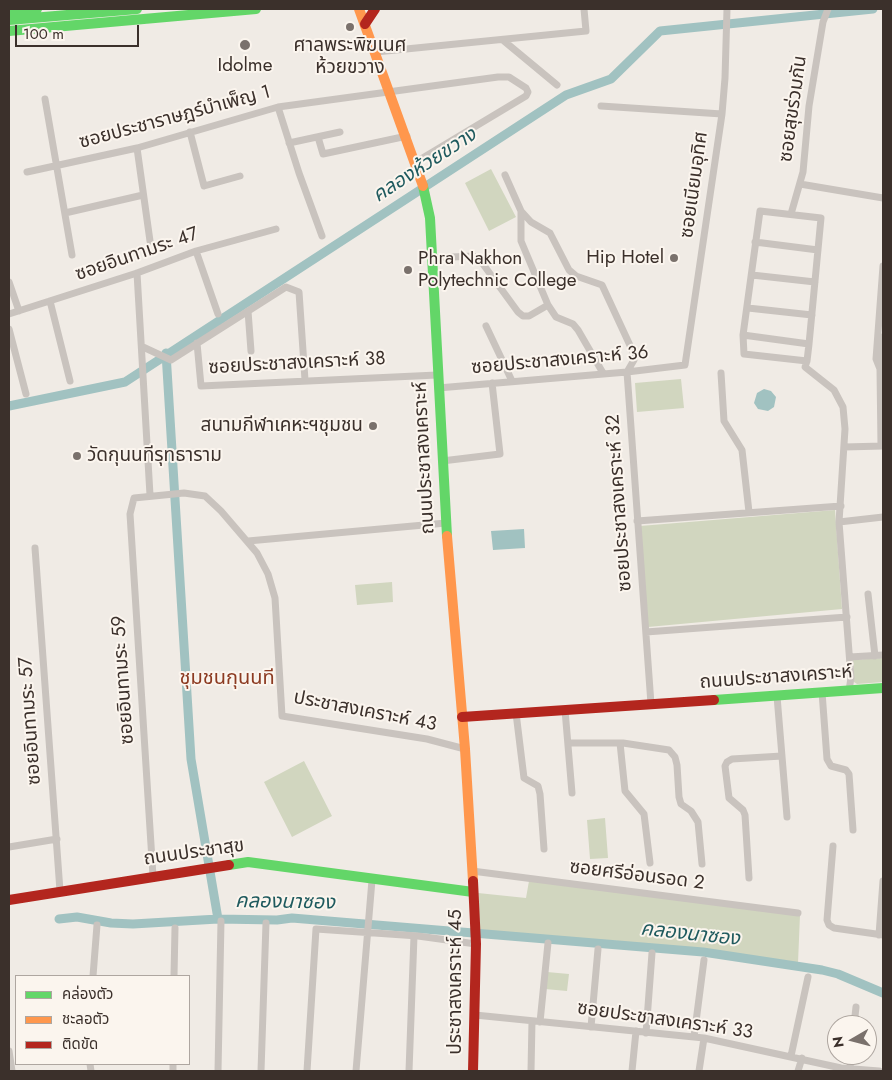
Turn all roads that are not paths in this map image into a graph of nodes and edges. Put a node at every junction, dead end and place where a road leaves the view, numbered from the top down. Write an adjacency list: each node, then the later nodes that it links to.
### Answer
1 (37, 9): 9 (main road)
2 (138, 9): 10 (main road)
3 (256, 9): 12 (main road)
4 (359, 9): 11 (main road, ถนนประชาสงเคราะห์)
5 (375, 9): 11 (main road)
6 (584, 9): 13 (street)
7 (828, 9): 32 (street, ซอยสุขร่วมกัน)
8 (727, 10): 20 (street, ซอยเนียมอุทิศ)
9 (9, 11)
10 (9, 20)
11 (366, 24): 14 (main road, ถนนประชาสงเคราะห์)
12 (9, 31)
13 (504, 41): 14 (street); 15 (street)
14 (376, 52): 16 (main road, ถนนประชาสงเคราะห์)
15 (557, 85)
16 (392, 92): 19 (street, ซอยประชาราษฎร์บำเพ็ญ 1); 23 (main road, ถนนประชาสงเคราะห์); 27 (street, ซอยประชาราษฎร์บำเพ็ญ 1)
17 (45, 99): 28 (street)
18 (601, 106): 20 (street)
19 (278, 107): 21 (street, ซอยประชาราษฎร์บำเพ็ญ 1); 25 (street)
20 (722, 114): 68 (street, ซอยเนียมอุทิศ)
21 (190, 132): 26 (street, ซอยประชาราษฎร์บำเพ็ญ 1); 31 (street)
22 (340, 132): 24 (street)
23 (407, 136): 24 (street); 27 (main road, ถนนประชาสงเคราะห์)
24 (318, 137): 25 (street)
25 (289, 143): 39 (street)
26 (137, 148): 28 (street, ซอยประชาราษฎร์บำเพ็ญ 1); 33 (street)
27 (416, 162): 45 (main road, ถนนประชาสงเคราะห์)
28 (57, 165): 29 (street, ซอยประชาราษฎร์บำเพ็ญ 1); 36 (street)
29 (27, 172)
30 (505, 175): 35 (street)
31 (240, 176)
32 (800, 184): 34 (street); 37 (street, ซอยสุขร่วมกัน)
33 (143, 195): 36 (street); 40 (street)
34 (883, 198)
35 (521, 211): 52 (street); 70 (street, ซอยประชาสงเคราะห์ 32)
36 (65, 213): 44 (street)
37 (791, 214): 41 (street); 42 (street)
38 (276, 229): 43 (street, ซอยอินทามระ 47)
39 (322, 236)
40 (150, 241)
41 (755, 242): 42 (street); 48 (street)
42 (818, 250): 50 (street)
43 (196, 251): 47 (street, ซอยอินทามระ 47); 57 (street)
44 (72, 255)
45 (432, 258): 52 (street); 71 (main road, ถนนประชาสงเคราะห์)
46 (883, 266): 69 (street)
47 (137, 273): 51 (street, ซอยอินทามระ 47); 65 (street)
48 (752, 274): 50 (street); 53 (street)
49 (9, 282): 54 (street)
50 (815, 282): 58 (street)
51 (50, 301): 54 (street, ซอยอินทามระ 47); 74 (street)
52 (548, 305): 72 (street)
53 (748, 308): 58 (street); 61 (street)
54 (19, 311): 56 (street, ซอยอินทามระ 47)
55 (248, 312): 63 (street); 66 (street); 75 (street)
56 (9, 314)
57 (218, 314)
58 (812, 315): 64 (street)
59 (486, 326): 76 (street)
60 (9, 329): 79 (street)
61 (743, 335): 64 (street); 67 (street)
62 (883, 338): 69 (street)
63 (198, 343): 65 (street); 75 (street, ซอยประชาสงเคราะห์ 38)
64 (809, 344): 67 (street)
65 (143, 348): 83 (street)
66 (251, 351)
67 (807, 361): 81 (street)
68 (685, 365): 70 (street, ซอยประชาสงเคราะห์ 36)
69 (880, 369): 80 (street)
70 (627, 372): 72 (street, ซอยประชาสงเคราะห์ 36); 87 (street, ซอยประชาสงเคราะห์ 32)
71 (437, 374): 75 (street, ซอยประชาสงเคราะห์ 38); 78 (main road, ถนนประชาสงเคราะห์)
72 (603, 374): 76 (street, ซอยประชาสงเคราะห์ 36)
73 (721, 374): 85 (street)
74 (70, 380)
75 (305, 380)
76 (512, 381): 77 (street, ซอยประชาสงเคราะห์ 36)
77 (492, 383): 78 (street, ซอยประชาสงเคราะห์ 36); 82 (street)
78 (438, 388): 82 (main road, ถนนประชาสงเคราะห์)
79 (26, 394)
80 (882, 446): 81 (street)
81 (844, 447): 84 (street)
82 (442, 461): 89 (main road, ถนนประชาสงเคราะห์)
83 (150, 495): 90 (street, ประชาสงเคราะห์ 43); 119 (street, ซอยอินทามระ 59)
84 (840, 506): 85 (street); 88 (street)
85 (749, 512): 87 (street)
86 (883, 518): 88 (street)
87 (637, 521): 94 (street, ซอยประชาสงเคราะห์ 32)
88 (839, 522): 93 (street)
89 (446, 523): 90 (street); 104 (main road, ถนนประชาสงเคราะห์)
90 (248, 541): 107 (street, ประชาสงเคราะห์ 43)
91 (35, 548): 112 (street, ซอยอินทามระ 57)
92 (868, 594): 95 (street)
93 (847, 617): 94 (street); 96 (street)
94 (646, 632): 101 (street, ซอยประชาสงเคราะห์ 32)
95 (879, 655): 96 (street)
96 (850, 657): 98 (street)
97 (883, 688): 98 (main road, ถนนประชาสงเคราะห์)
98 (849, 690): 99 (main road, ถนนประชาสงเคราะห์)
99 (822, 692): 100 (main road, ถนนประชาสงเคราะห์); 111 (street)
100 (777, 696): 101 (main road, ถนนประชาสงเคราะห์); 108 (street)
101 (651, 704): 102 (main road, ถนนประชาสงเคราะห์)
102 (565, 710): 103 (main road, ถนนประชาสงเคราะห์); 106 (street)
103 (516, 713): 104 (main road, ถนนประชาสงเคราะห์); 115 (street)
104 (462, 717): 107 (main road, ถนนประชาสงเคราะห์)
105 (620, 743): 106 (street); 116 (street); 117 (street)
106 (569, 744): 109 (street)
107 (465, 749): 118 (main road, ถนนประชาสงเคราะห์)
108 (782, 756): 110 (street); 120 (street)
109 (572, 793)
110 (787, 817)
111 (853, 830)
112 (56, 838): 114 (street); 123 (street, ซอยอินทามระ 57)
113 (833, 846): 132 (street)
114 (9, 847)
115 (544, 849)
116 (650, 863)
117 (702, 864)
118 (472, 871): 124 (main road, ถนนประชาสงเคราะห์); 126 (street, ซอยศรีอ่อนรอด 2)
119 (153, 876): 121 (main road, ถนนประชาสุข); 123 (main road, ถนนประชาสุข)
120 (749, 878)
121 (372, 880): 124 (main road, ถนนประชาสุข); 131 (street)
122 (883, 881): 132 (street)
123 (60, 891): 125 (main road, ถนนประชาสุข)
124 (473, 892): 134 (main road, ประชาสงเคราะห์ 45)
125 (9, 900)
126 (798, 913)
127 (221, 921): 157 (street)
128 (266, 923): 158 (street)
129 (97, 925): 139 (street)
130 (175, 928): 140 (street)
131 (367, 931): 133 (street); 159 (street); 160 (street)
132 (881, 935)
133 (414, 936): 134 (street); 161 (street)
134 (476, 944): 143 (main road, ประชาสงเคราะห์ 45)
135 (548, 944): 145 (street)
136 (598, 948): 146 (street)
137 (652, 953): 148 (street)
138 (704, 960): 149 (street)
139 (94, 975)
140 (174, 975)
141 (808, 977): 152 (street)
142 (856, 1007): 144 (street)
143 (475, 1015): 145 (street, ซอยประชาสงเคราะห์ 33); 162 (main road, ประชาสงเคราะห์ 45)
144 (855, 1015)
145 (536, 1021): 146 (street, ซอยประชาสงเคราะห์ 33); 163 (street)
146 (591, 1027): 147 (street, ซอยประชาสงเคราะห์ 33)
147 (636, 1032): 148 (street, ซอยประชาสงเคราะห์ 33); 164 (street)
148 (646, 1032): 149 (street, ซอยประชาสงเคราะห์ 33)
149 (694, 1037): 150 (street, ซอยประชาสงเคราะห์ 33)
150 (704, 1038): 152 (street, ซอยประชาสงเคราะห์ 33); 165 (street)
151 (9, 1051): 156 (street)
152 (791, 1056): 153 (street, ซอยประชาสงเคราะห์ 33)
153 (802, 1058): 155 (street, ซอยประชาสงเคราะห์ 33); 166 (street)
154 (850, 1065): 155 (street)
155 (850, 1068): 167 (street, ซอยประชาสงเคราะห์ 33)
156 (12, 1071)
157 (218, 1071)
158 (261, 1071)
159 (307, 1071)
160 (356, 1071)
161 (409, 1071)
162 (473, 1071)
163 (531, 1071)
164 (632, 1071)
165 (699, 1071)
166 (798, 1071)
167 (879, 1071)

